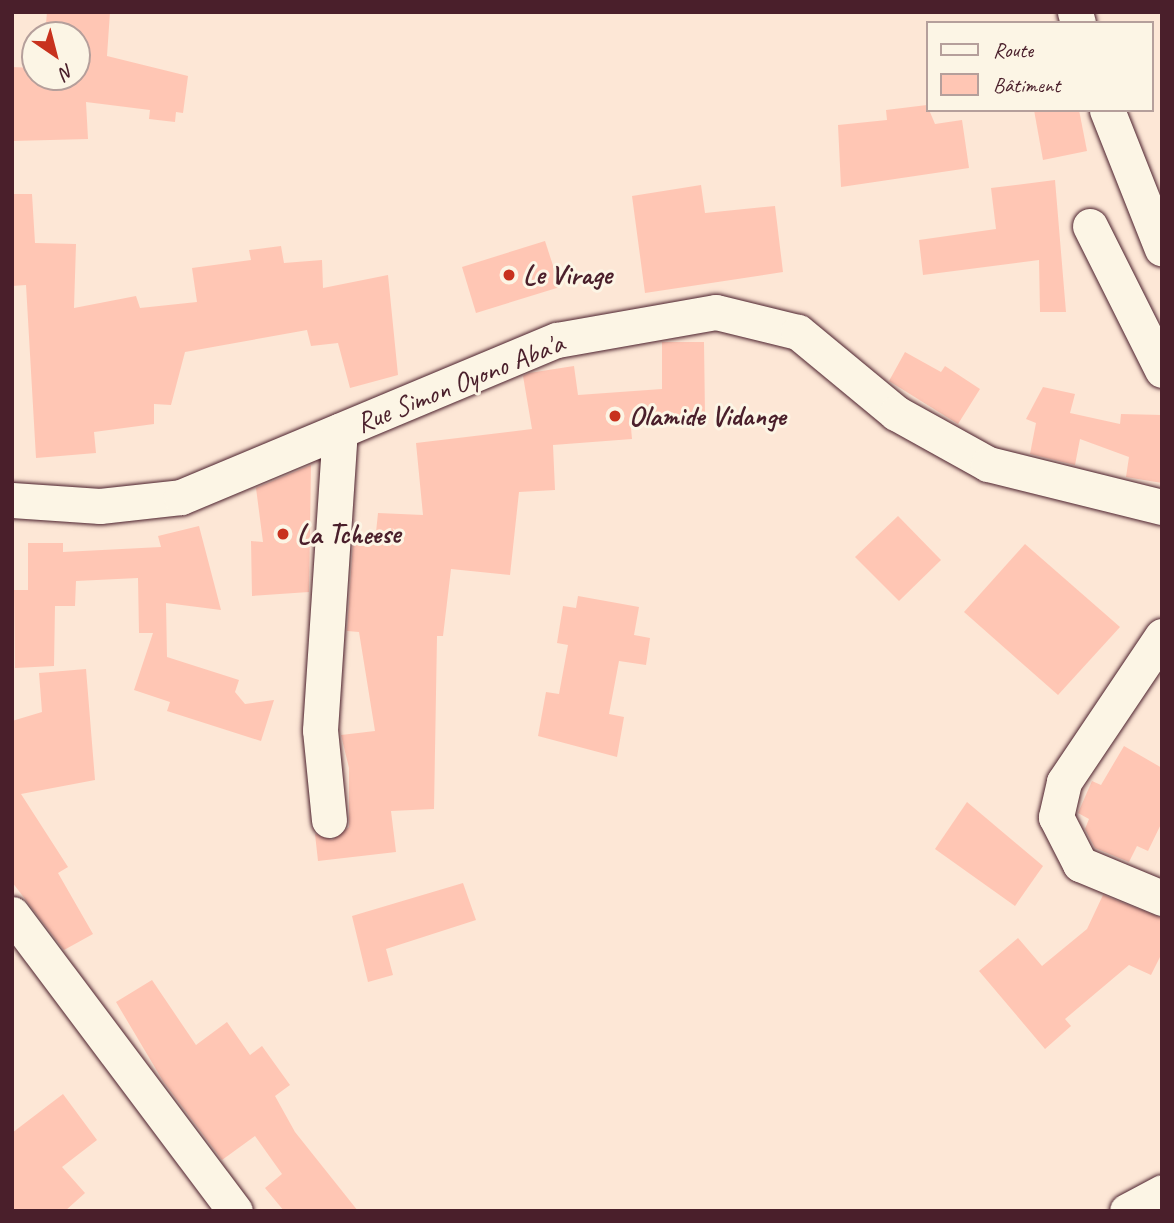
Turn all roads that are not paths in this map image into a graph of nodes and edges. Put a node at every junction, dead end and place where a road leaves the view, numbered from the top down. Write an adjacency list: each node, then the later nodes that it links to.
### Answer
1 (1108, 112): 3 (street)
2 (1090, 226): 4 (street)
3 (1162, 248)
4 (1162, 370)
5 (340, 431): 6 (street, Rue Simon Oyono Aba'a); 7 (street, Rue Simon Oyono Aba'a); 9 (street)
6 (12, 500)
7 (1162, 507)
8 (1162, 636): 10 (street)
9 (329, 820)
10 (1162, 898)
11 (12, 914): 13 (street)
12 (1162, 1192): 14 (street)
13 (235, 1211)
14 (1127, 1211)

